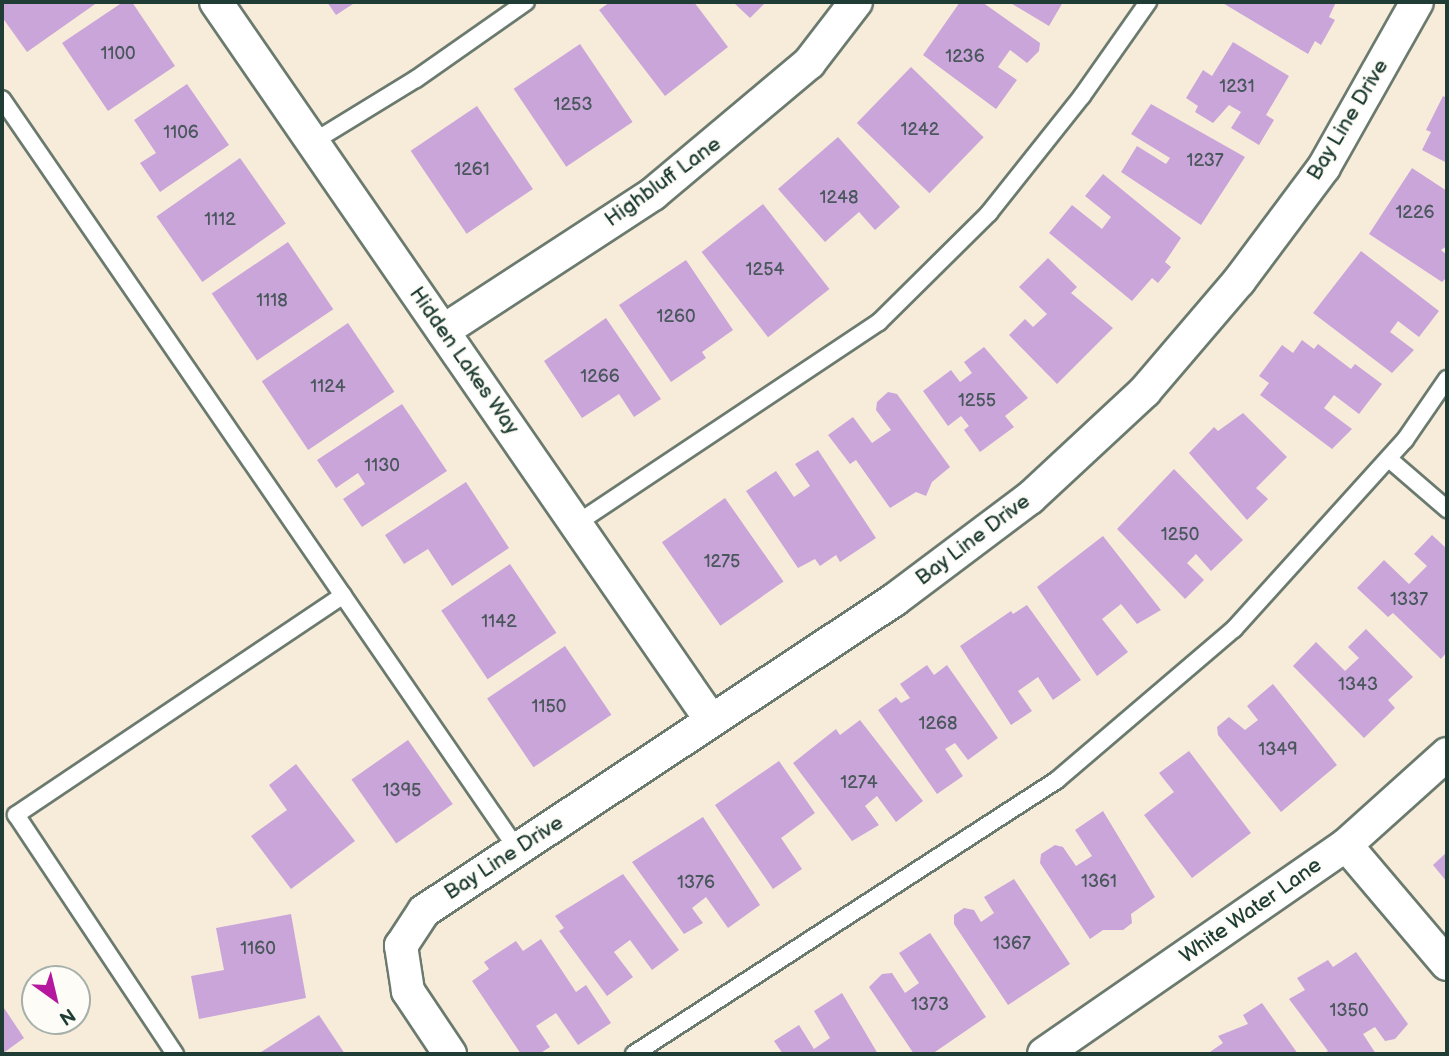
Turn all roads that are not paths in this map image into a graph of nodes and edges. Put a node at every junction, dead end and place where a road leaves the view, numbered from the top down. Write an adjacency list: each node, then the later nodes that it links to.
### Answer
1 (216, 2): 7 (street, Hidden Lakes Way)
2 (526, 2): 7 (lane)
3 (856, 2): 8 (street, Highbluff Lane)
4 (1148, 2): 12 (lane)
5 (1417, 2): 14 (street, Bay Line Drive)
6 (2, 99): 13 (lane)
7 (313, 142): 8 (street, Hidden Lakes Way)
8 (443, 331): 12 (street, Hidden Lakes Way)
9 (1447, 379): 10 (lane)
10 (1388, 459): 11 (lane); 21 (lane)
11 (1447, 509)
12 (576, 524): 14 (street, Hidden Lakes Way)
13 (343, 595): 17 (lane); 19 (lane)
14 (711, 720): 17 (street, Bay Line Drive)
15 (1447, 754): 16 (street, White Water Lane)
16 (1346, 845): 18 (street); 22 (street, White Water Lane)
17 (517, 849): 20 (street, Bay Line Drive)
18 (1447, 964)
19 (175, 1054)
20 (450, 1054)
21 (634, 1054)
22 (1044, 1054)

